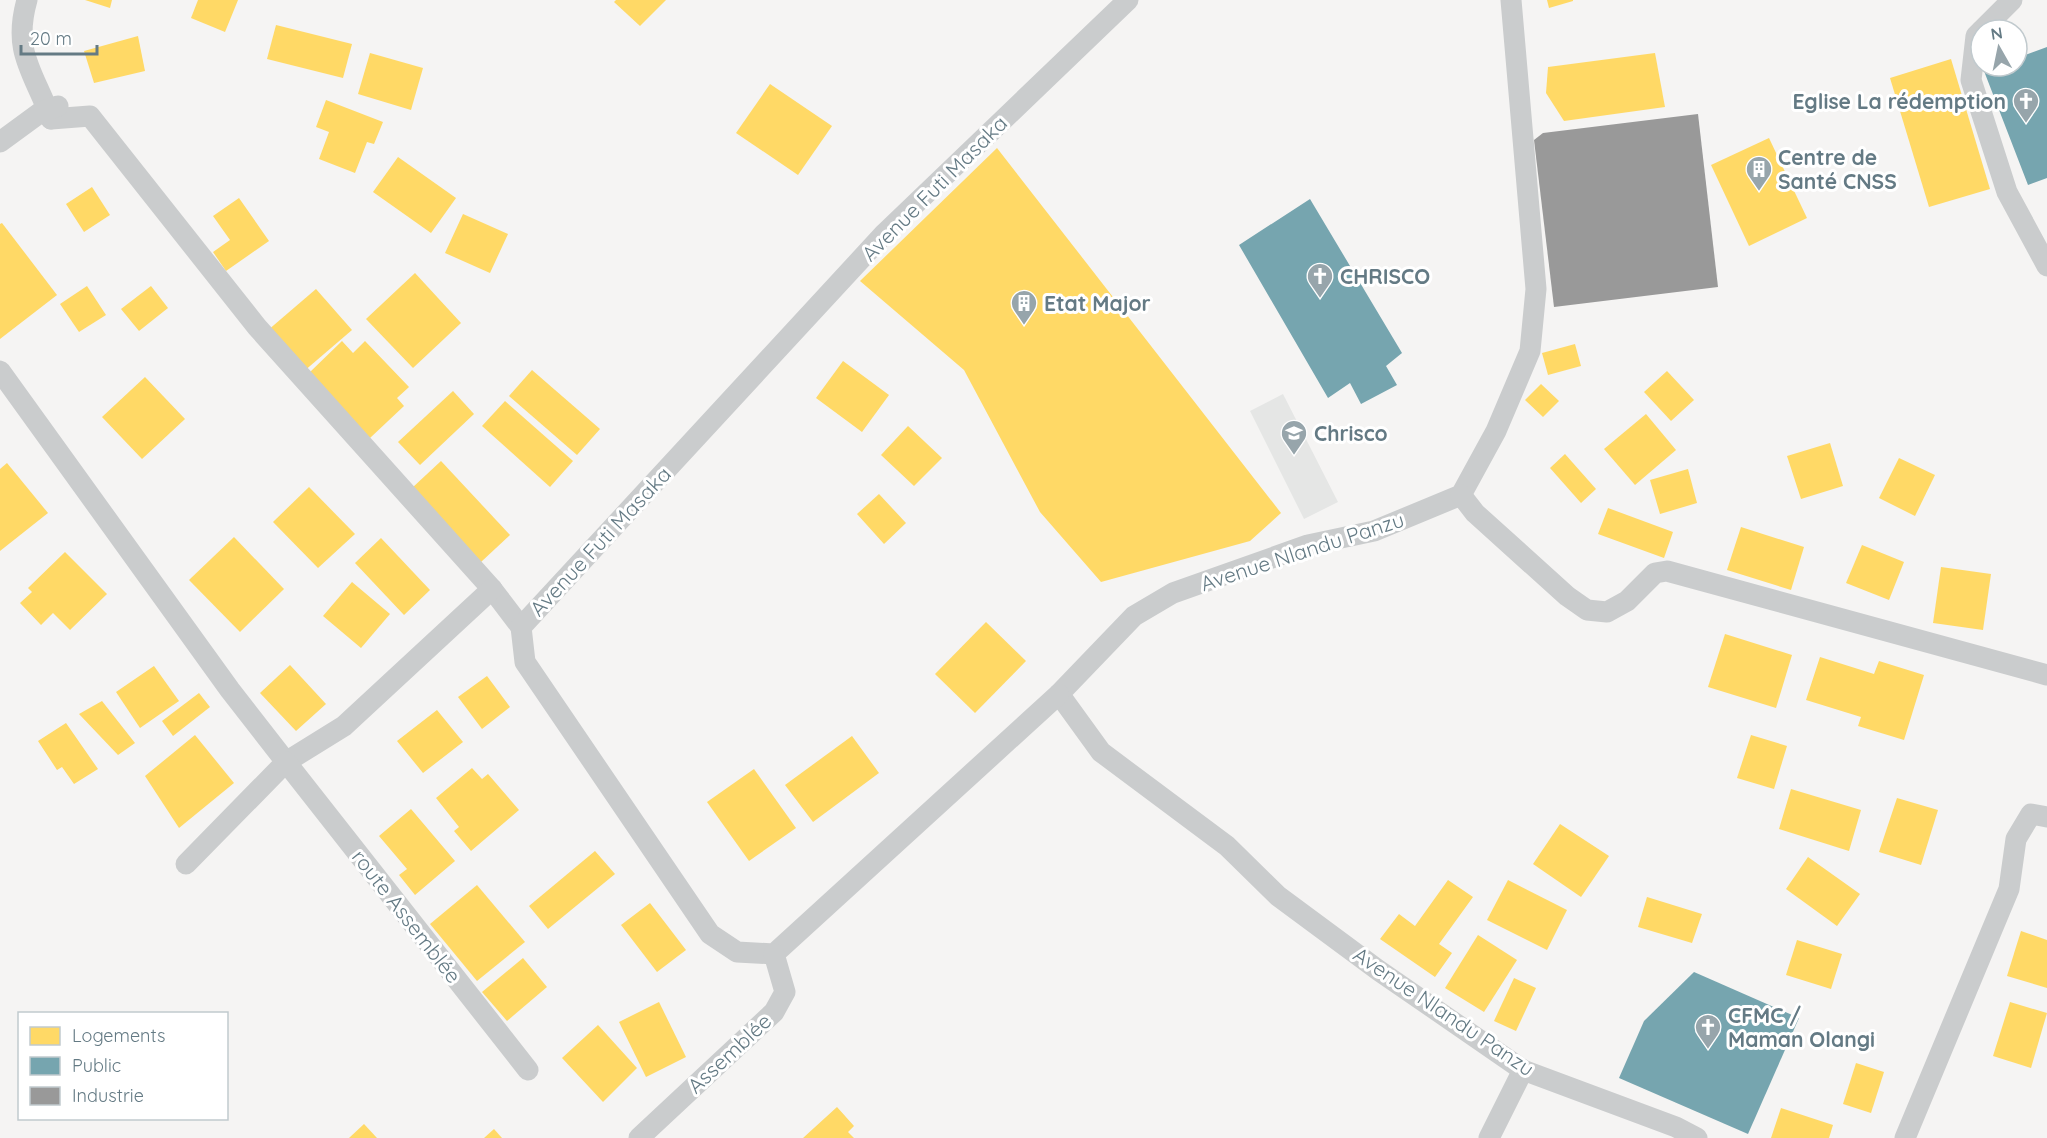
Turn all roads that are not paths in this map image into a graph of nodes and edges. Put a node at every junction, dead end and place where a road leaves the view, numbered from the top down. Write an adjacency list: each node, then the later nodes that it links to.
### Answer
1 (27, 0): 7 (street)
2 (1128, 0): 13 (street, Avenue Futi Masaka)
3 (1511, 0): 11 (street)
4 (2012, 0): 5 (street)
5 (1995, 18)
6 (1971, 78): 9 (street)
7 (49, 115): 8 (street); 12 (street)
8 (0, 142)
9 (2047, 266)
10 (0, 371): 16 (street, route Assemblée)
11 (1461, 495): 14 (street); 15 (street, Avenue Nlandu Panzu)
12 (492, 589): 13 (street); 16 (street)
13 (521, 627): 19 (street, Avenue Futi Masaka)
14 (2047, 675)
15 (1059, 694): 19 (street); 21 (street, Avenue Nlandu Panzu)
16 (286, 762): 18 (street); 20 (street, route Assemblée)
17 (2047, 817): 25 (street)
18 (186, 864)
19 (774, 954): 22 (street, Assemblée)
20 (528, 1070)
21 (1523, 1070): 23 (street); 24 (street, Avenue Nlandu Panzu)
22 (639, 1138)
23 (1489, 1138)
24 (1697, 1138)
25 (1905, 1138)

